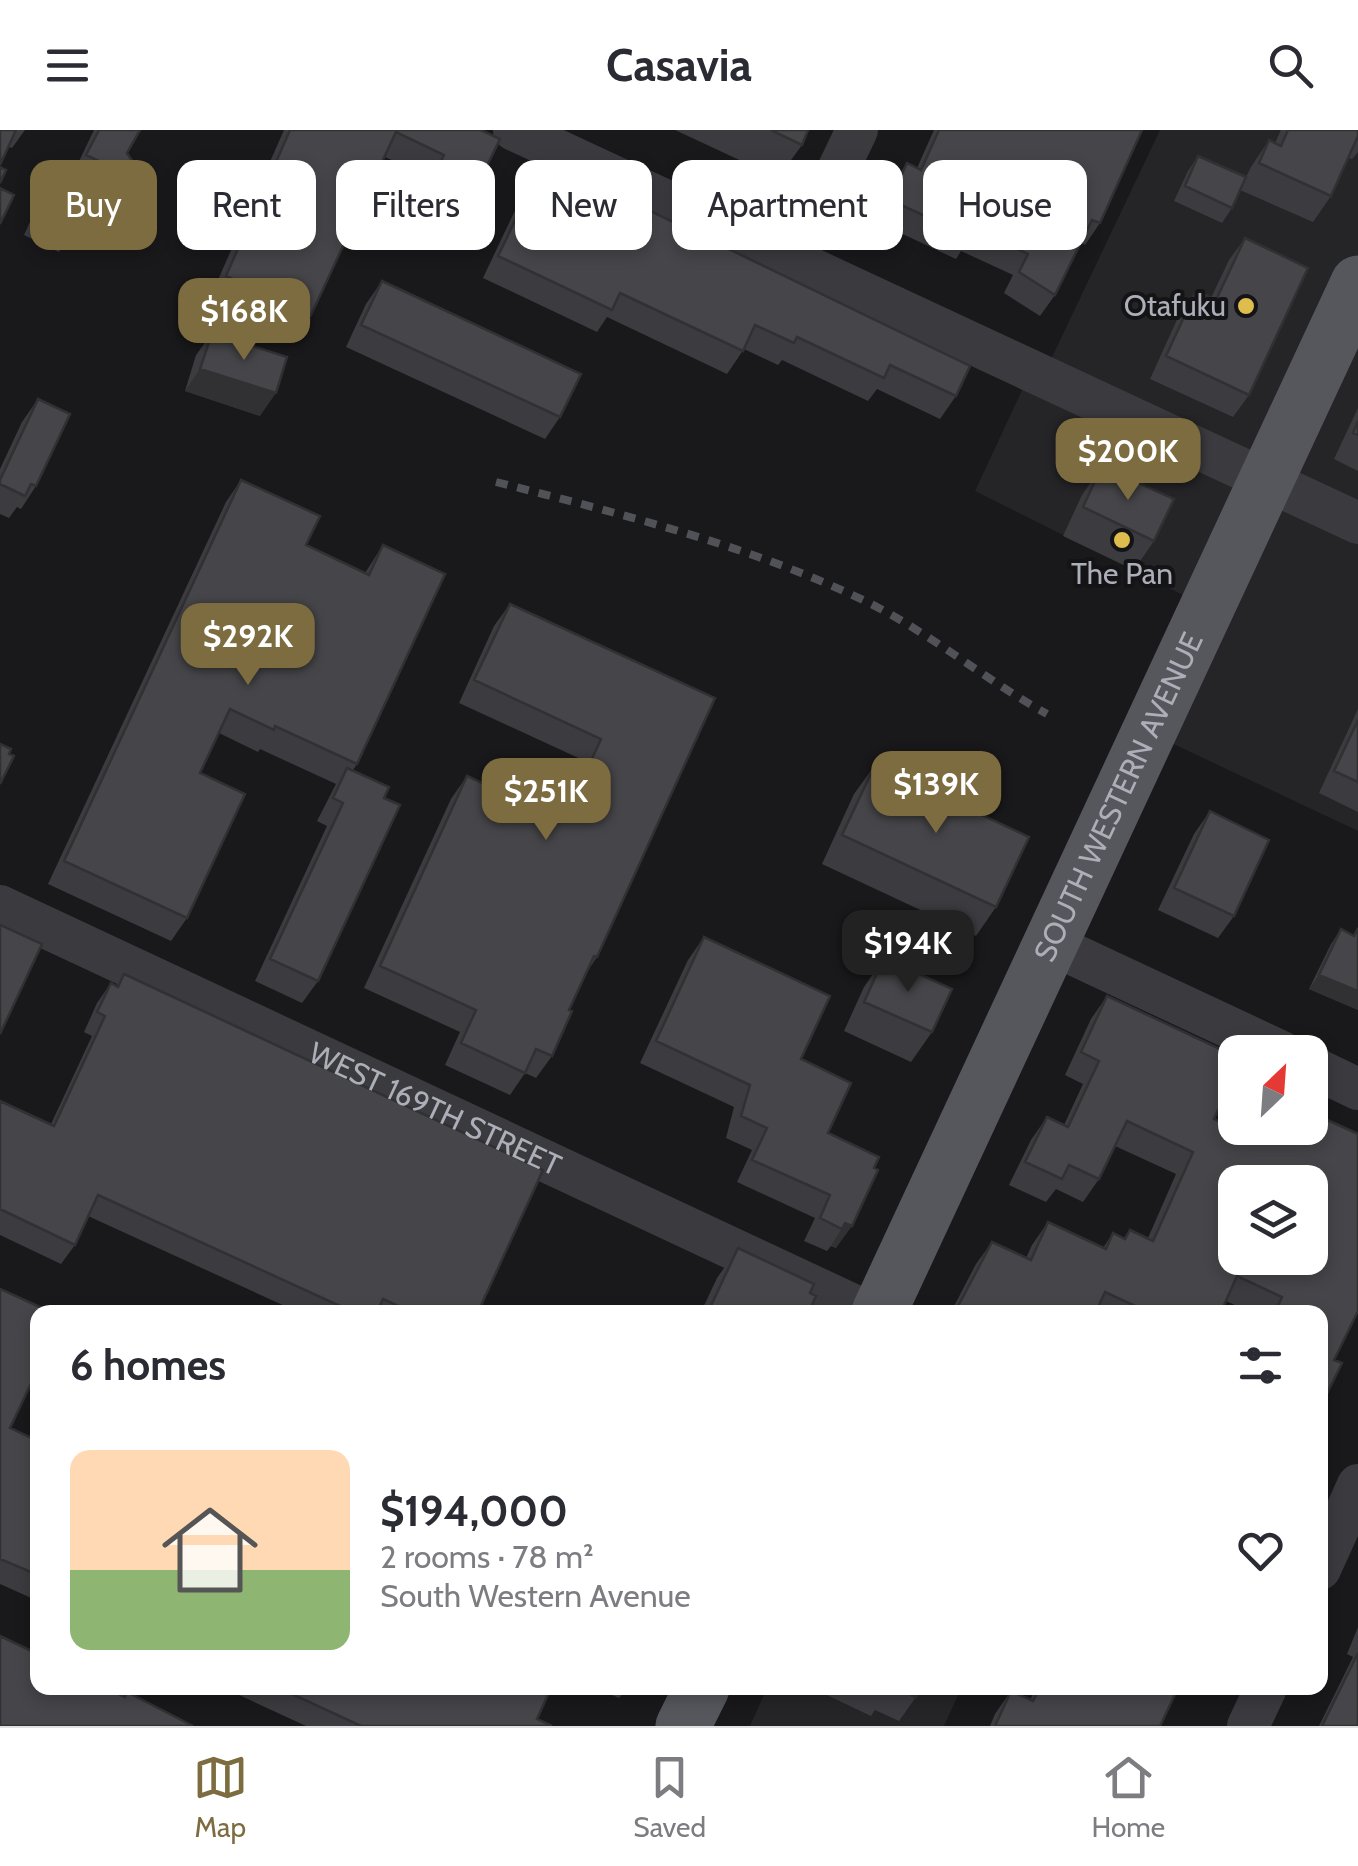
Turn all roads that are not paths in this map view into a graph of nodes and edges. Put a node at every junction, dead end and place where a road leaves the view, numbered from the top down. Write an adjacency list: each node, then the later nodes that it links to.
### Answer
1 (514, 130): 3 (street)
2 (857, 130): 3 (street)
3 (794, 262): 5 (street)
4 (1358, 283): 5 (main road, SOUTH WESTERN AVENUE)
5 (1268, 479): 6 (street); 8 (main road, SOUTH WESTERN AVENUE)
6 (1358, 522)
7 (0, 906): 12 (street, WEST 169TH STREET)
8 (1051, 944): 9 (street); 13 (main road, SOUTH WESTERN AVENUE)
9 (1246, 1035)
10 (1328, 1074): 11 (street)
11 (1358, 1088)
12 (853, 1305)
13 (882, 1305)
14 (1358, 1485): 15 (street)
15 (1328, 1551)
16 (698, 1695): 18 (main road)
17 (1263, 1695): 19 (street)
18 (683, 1726)
19 (1248, 1726)

